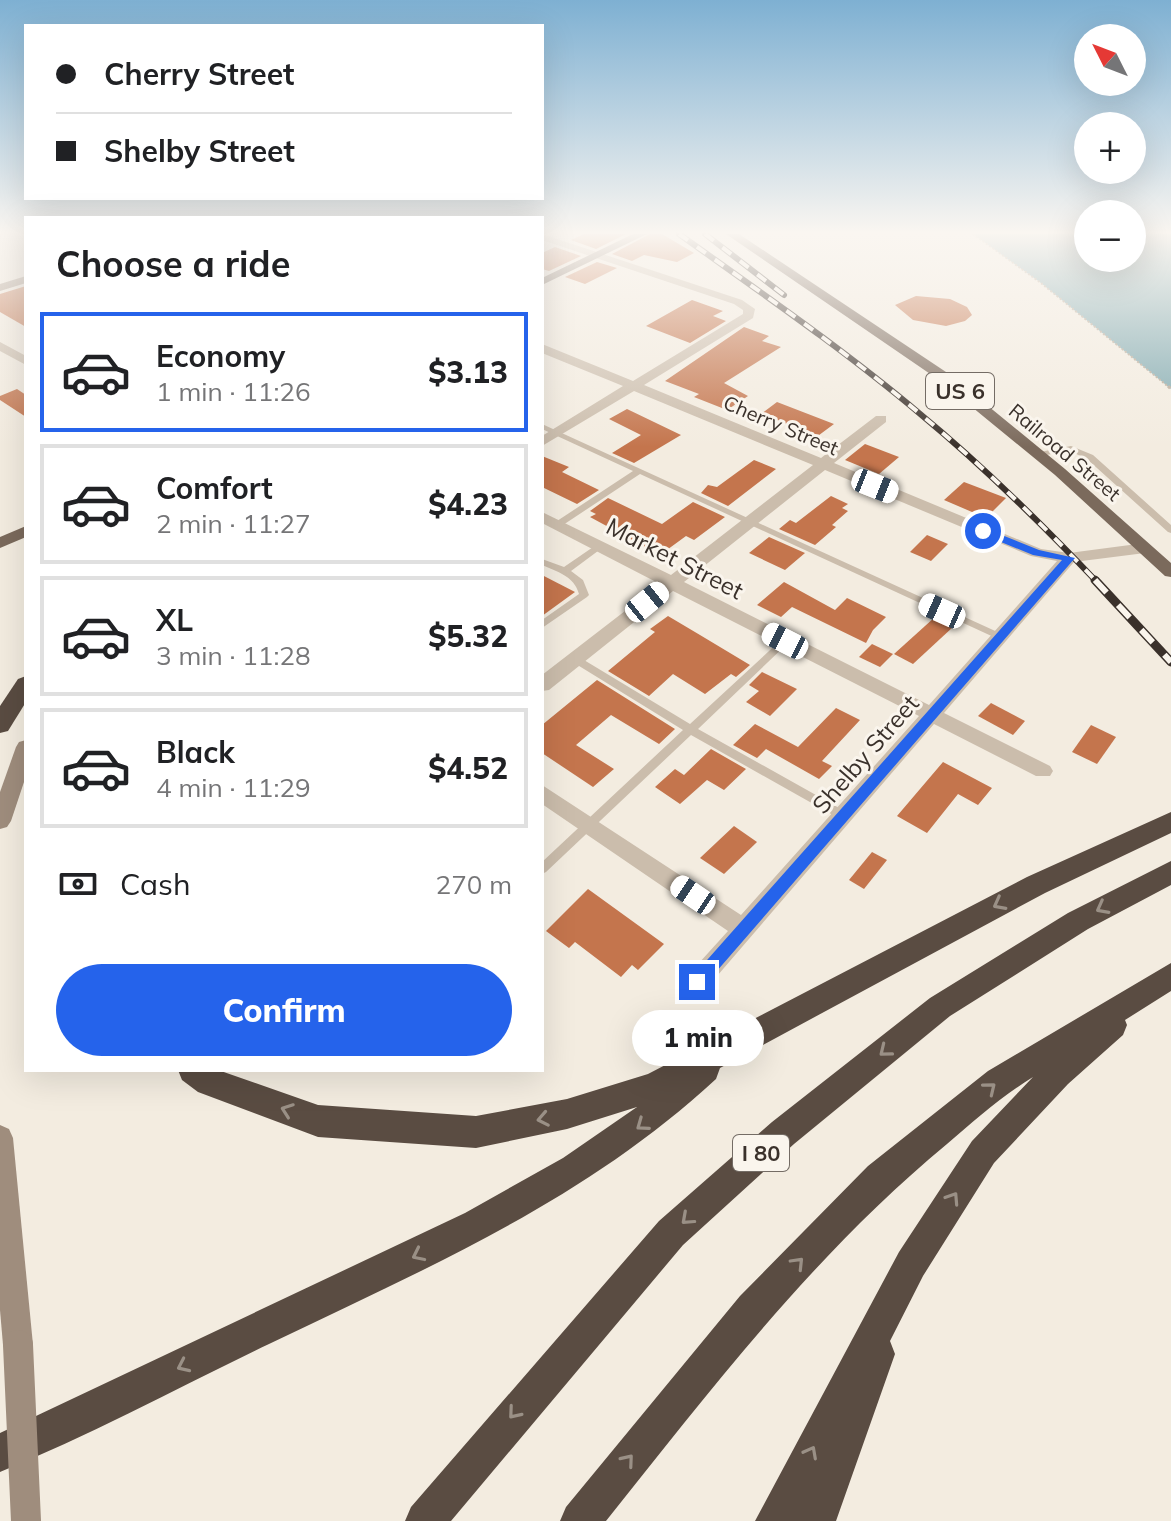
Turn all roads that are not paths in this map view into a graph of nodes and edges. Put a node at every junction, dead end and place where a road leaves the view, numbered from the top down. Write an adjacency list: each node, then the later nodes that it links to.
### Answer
1 (743, 305): 6 (street)
2 (840, 305): 11 (main road, Railroad Street / US 6)
3 (0, 346): 5 (street)
4 (544, 349): 6 (street, Cherry Street)
5 (24, 360)
6 (633, 385): 9 (street); 12 (street, Cherry Street)
7 (881, 419): 12 (street)
8 (544, 427): 9 (lane)
9 (557, 433): 10 (street); 13 (lane)
10 (544, 441)
11 (1040, 454): 16 (lane); 20 (main road, Railroad Street / US 6)
12 (822, 464): 15 (street); 21 (street, Cherry Street)
13 (639, 471): 14 (lane); 15 (lane)
14 (549, 521): 19 (street, Market Street)
15 (748, 522): 25 (street); 27 (lane)
16 (1171, 530)
17 (24, 532): 18 (main road)
18 (0, 543)
19 (599, 546): 23 (lane); 25 (street, Market Street)
20 (1145, 548): 21 (street, Cherry Street); 24 (main road, Railroad Street / US 6)
21 (1069, 558): 27 (street, Shelby Street)
22 (544, 563): 23 (lane)
23 (565, 571): 26 (lane)
24 (1171, 572)
25 (671, 582): 28 (street, Market Street); 29 (street)
26 (544, 624)
27 (1001, 637): 34 (street, Shelby Street)
28 (785, 641): 34 (street, Market Street); 36 (lane)
29 (575, 659): 31 (street); 36 (lane)
30 (24, 683): 33 (street)
31 (544, 683)
32 (24, 684): 35 (highway)
33 (0, 709)
34 (933, 715): 38 (street, Market Street); 40 (street, Shelby Street)
35 (0, 725)
36 (691, 730): 40 (lane); 43 (lane)
37 (24, 753): 41 (street)
38 (1043, 771)
39 (544, 794): 43 (street)
40 (844, 816): 46 (street, Shelby Street)
41 (0, 821)
42 (1171, 822): 49 (highway, one-way to 49)
43 (589, 825): 44 (lane); 46 (street)
44 (544, 867)
45 (1171, 872): 55 (highway, I 80, one-way to 55)
46 (745, 930): 48 (street, Shelby Street)
47 (1164, 980): 52 (highway, one-way to 47); 56 (highway, one-way to 47)
48 (697, 982)
49 (721, 1054): 50 (highway, one-way to 50); 53 (highway, one-way to 53)
50 (196, 1072)
51 (0, 1138): 54 (street, bridge)
52 (911, 1264): 57 (highway, one-way to 52); 58 (highway)
53 (0, 1453)
54 (26, 1521)
55 (425, 1521)
56 (580, 1521)
57 (775, 1521)
58 (816, 1521)

